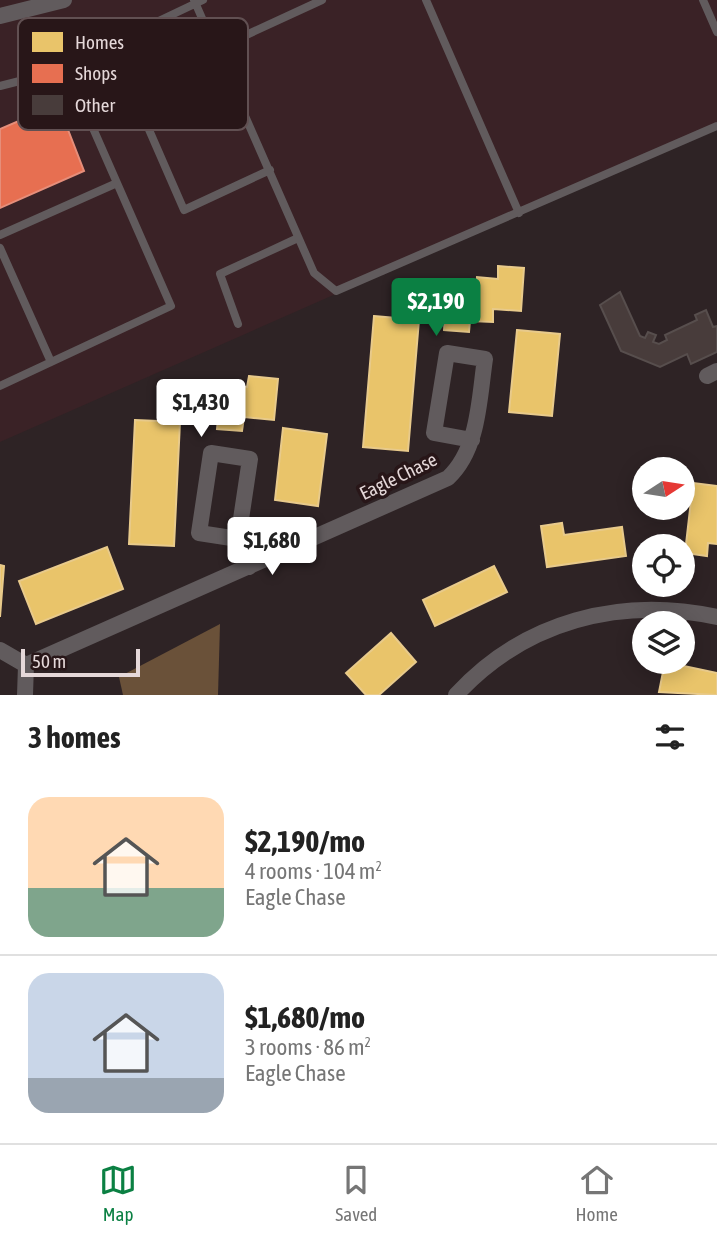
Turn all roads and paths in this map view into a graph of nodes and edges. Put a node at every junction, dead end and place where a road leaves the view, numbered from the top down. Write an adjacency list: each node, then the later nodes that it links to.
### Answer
1 (64, 0): 6 (street)
2 (322, 0): 11 (lane)
3 (426, 0): 20 (lane)
4 (703, 0): 10 (lane)
5 (197, 1): 8 (lane); 9 (lane)
6 (45, 3): 7 (street)
7 (9, 10)
8 (165, 18)
9 (204, 18)
10 (717, 32)
11 (248, 34)
12 (18, 81): 13 (lane)
13 (0, 86)
14 (248, 121): 18 (lane)
15 (717, 125): 20 (lane)
16 (94, 130): 19 (lane)
17 (149, 130): 18 (lane)
18 (270, 170): 22 (lane)
19 (117, 183): 21 (lane); 25 (lane)
20 (519, 213): 22 (lane)
21 (0, 235)
22 (298, 238): 24 (lane)
23 (0, 248): 25 (lane)
24 (239, 324)
25 (51, 362): 26 (lane)
26 (0, 386)
27 (472, 440): 27 (street, Eagle Chase); 29 (street, Eagle Chase)
28 (238, 539): 28 (street); 29 (street)
29 (249, 567): 32 (street, Eagle Chase)
30 (717, 617): 34 (street)
31 (0, 650): 32 (street)
32 (26, 665): 33 (street)
33 (24, 695)
34 (456, 695)

